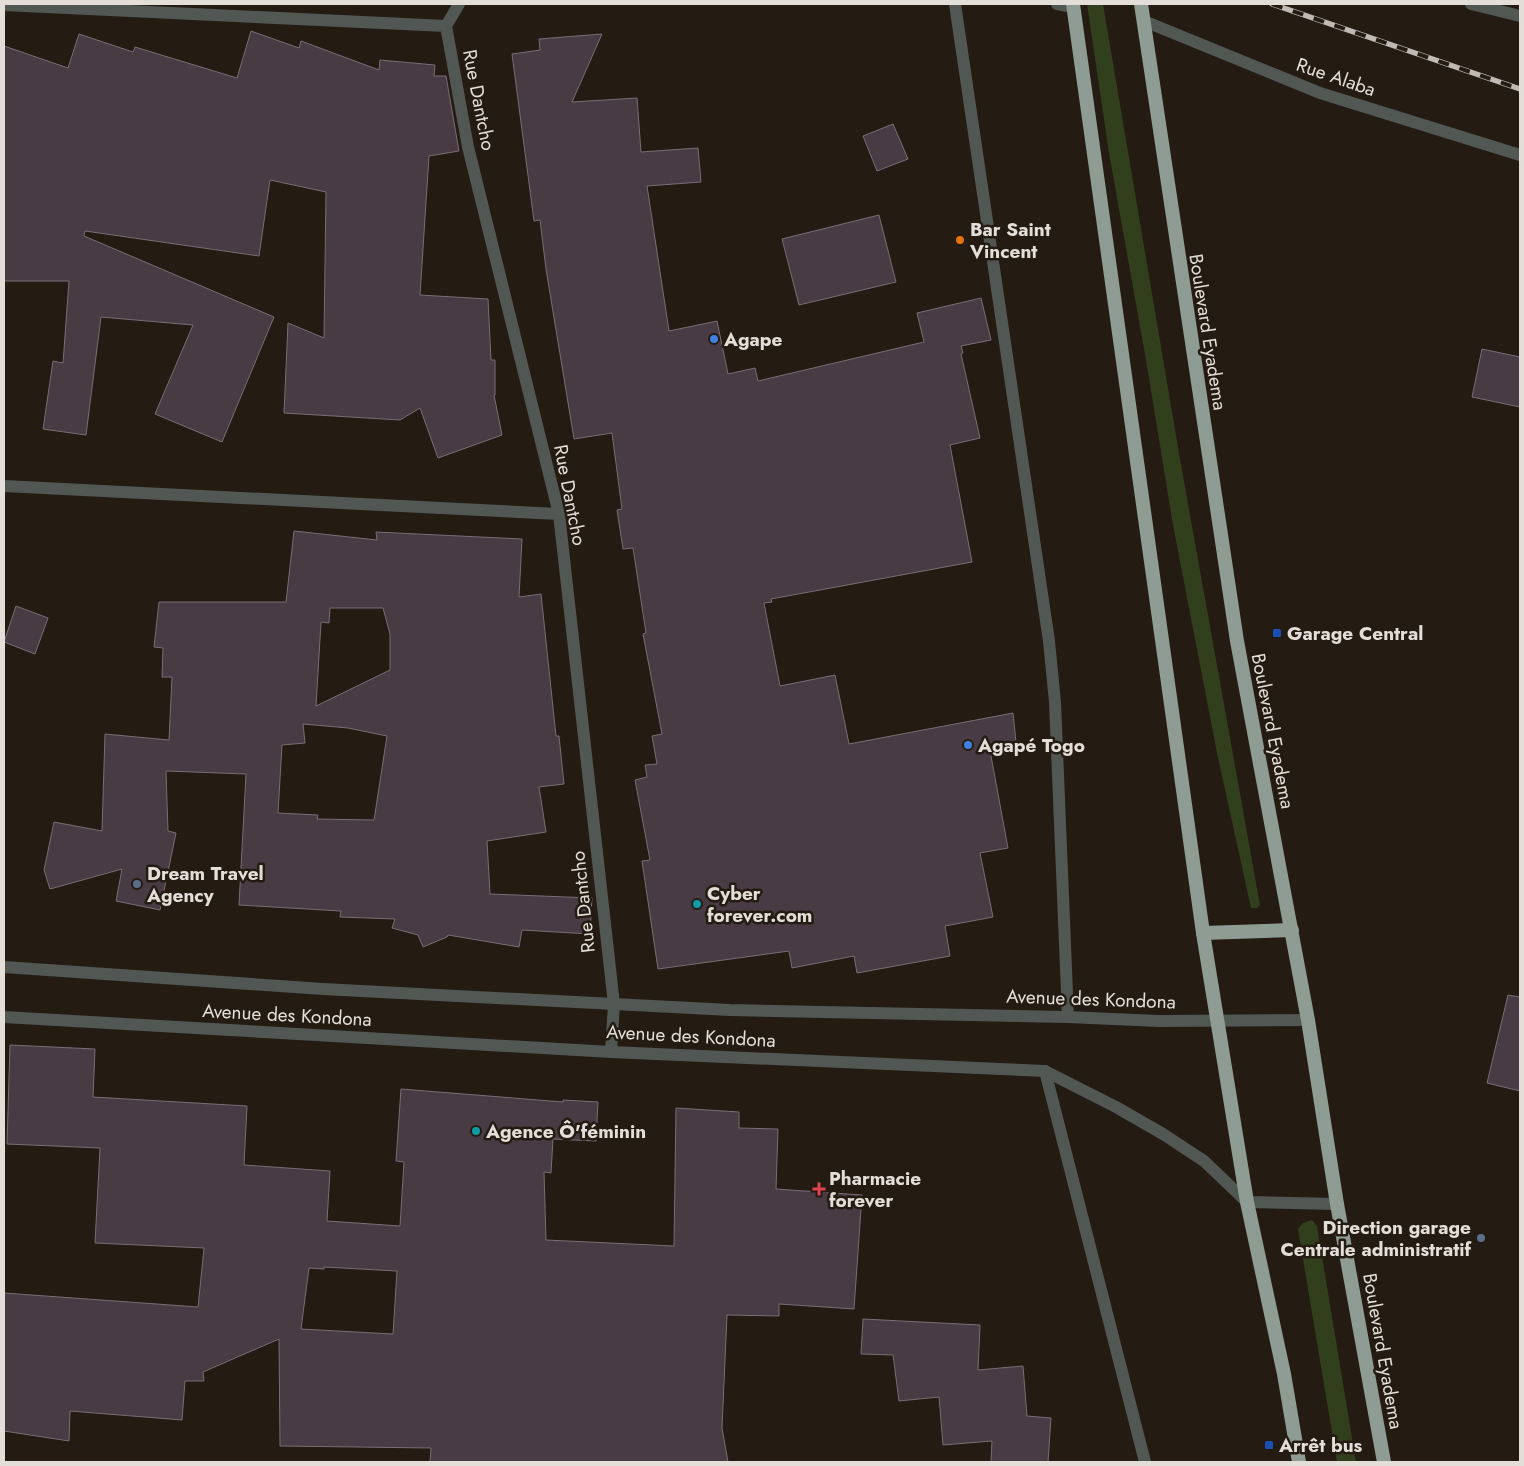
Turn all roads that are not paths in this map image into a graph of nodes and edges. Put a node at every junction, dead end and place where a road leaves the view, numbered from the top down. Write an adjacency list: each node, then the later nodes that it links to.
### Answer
1 (459, 4): 10 (street)
2 (955, 4): 19 (street)
3 (1057, 4): 7 (street)
4 (1141, 4): 9 (highway, Boulevard Eyadema)
5 (1471, 4): 8 (street)
6 (4, 5): 10 (street)
7 (1073, 5): 15 (highway)
8 (1520, 16)
9 (1144, 21): 11 (street, Rue Alaba); 14 (highway, Boulevard Eyadema)
10 (446, 26): 13 (street, Rue Dantcho)
11 (1520, 155)
12 (4, 486): 13 (street)
13 (559, 514): 17 (street, Rue Dantcho)
14 (1292, 930): 15 (highway); 21 (highway, Boulevard Eyadema)
15 (1203, 933): 20 (highway)
16 (4, 967): 17 (street, Avenue des Kondona)
17 (614, 1004): 19 (street, Avenue des Kondona); 22 (street, Rue Dantcho)
18 (4, 1017): 22 (street, Avenue des Kondona)
19 (1068, 1017): 20 (street, Avenue des Kondona)
20 (1217, 1020): 21 (street, Avenue des Kondona); 24 (highway)
21 (1308, 1020): 25 (highway, Boulevard Eyadema)
22 (611, 1052): 23 (street, Avenue des Kondona)
23 (1045, 1072): 24 (street, Avenue des Kondona); 26 (street)
24 (1247, 1202): 25 (street); 27 (highway)
25 (1337, 1204): 28 (highway, Boulevard Eyadema)
26 (1145, 1462)
27 (1299, 1462)
28 (1384, 1462)

